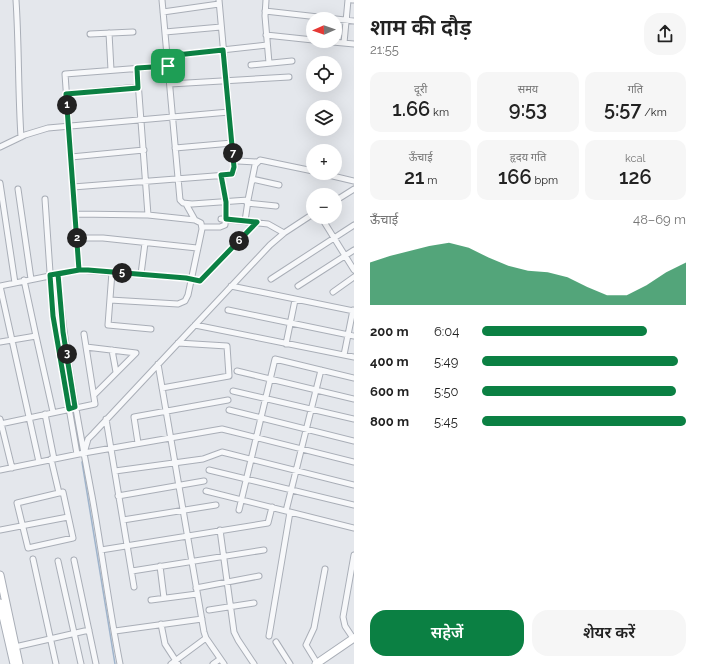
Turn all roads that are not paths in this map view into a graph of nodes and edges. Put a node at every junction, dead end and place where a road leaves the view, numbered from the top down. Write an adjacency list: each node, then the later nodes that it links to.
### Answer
1 (16, 0): 37 (street)
2 (162, 0): 7 (street)
3 (266, 0): 6 (street)
4 (348, 0): 8 (street)
5 (219, 2): 7 (street); 10 (street)
6 (265, 11): 8 (street); 15 (street)
7 (163, 12): 12 (street)
8 (346, 20): 9 (street); 17 (street)
9 (354, 21)
10 (221, 27): 12 (street); 20 (street)
11 (133, 32): 13 (street)
12 (165, 32): 21 (street)
13 (109, 33): 14 (street); 27 (street)
14 (90, 34)
15 (266, 35): 16 (street); 19 (street)
16 (306, 39)
17 (344, 43): 18 (street)
18 (354, 44)
19 (267, 45): 20 (street); 23 (street)
20 (223, 50): 21 (street); 29 (street)
21 (167, 56): 25 (street)
22 (292, 61): 23 (street)
23 (269, 63): 24 (street)
24 (251, 65)
25 (168, 66): 26 (street); 30 (street)
26 (137, 68): 27 (street); 31 (street)
27 (111, 70): 32 (street)
28 (289, 77): 29 (street)
29 (226, 80): 30 (street); 33 (street)
30 (170, 84): 34 (street)
31 (138, 88): 32 (street); 35 (street)
32 (66, 94): 36 (street)
33 (229, 112): 34 (street); 38 (street)
34 (173, 117): 35 (street); 40 (street)
35 (141, 120): 36 (street); 41 (street)
36 (68, 126): 37 (street); 42 (street)
37 (21, 137): 39 (street)
38 (232, 143): 40 (street); 46 (street)
39 (0, 148)
40 (175, 148): 48 (street)
41 (144, 150): 42 (street); 51 (street)
42 (71, 157): 54 (street)
43 (238, 161): 44 (street)
44 (257, 162): 45 (street); 49 (street)
45 (306, 169)
46 (221, 175): 48 (street); 60 (street)
47 (342, 178): 50 (street)
48 (178, 179): 51 (street); 61 (street)
49 (252, 179): 53 (street); 59 (street)
50 (354, 181)
51 (146, 182): 54 (street); 64 (street)
52 (0, 183): 91 (street)
53 (279, 185)
54 (73, 186): 63 (street)
55 (18, 189): 87 (street)
56 (354, 189): 57 (street)
57 (342, 197)
58 (45, 199): 85 (street)
59 (248, 201): 60 (street); 62 (street); 68 (street)
60 (226, 202): 61 (street); 65 (street)
61 (186, 204): 67 (street)
62 (276, 206)
63 (76, 214): 64 (street); 74 (street)
64 (148, 215): 67 (street)
65 (223, 219): 68 (street); 72 (street)
66 (306, 219): 73 (street)
67 (195, 220): 72 (street)
68 (245, 221): 69 (street)
69 (257, 222): 73 (street); 88 (street)
70 (325, 224): 75 (street)
71 (354, 225): 75 (street)
72 (202, 226): 77 (street)
73 (284, 233): 93 (street)
74 (77, 238): 76 (street); 80 (street)
75 (333, 238): 79 (street); 89 (street)
76 (144, 242): 77 (street); 84 (street)
77 (198, 248): 88 (street)
78 (354, 250): 79 (street)
79 (345, 256): 81 (street); 94 (street)
80 (79, 270): 82 (street); 83 (street)
81 (354, 270)
82 (112, 272): 84 (street); 96 (street)
83 (58, 274): 85 (street); 128 (street)
84 (141, 274): 88 (street)
85 (50, 275): 87 (street); 128 (street)
86 (354, 277): 95 (street)
87 (31, 279): 90 (street)
88 (190, 279): 96 (street)
89 (270, 279)
90 (24, 280): 91 (street); 105 (street)
91 (15, 282): 92 (street)
92 (0, 286): 107 (street)
93 (231, 286): 97 (street); 101 (street)
94 (298, 286)
95 (333, 292)
96 (110, 300): 102 (street)
97 (295, 300): 99 (street); 100 (street)
98 (228, 310): 100 (street)
99 (353, 310): 104 (street)
100 (291, 323): 104 (street); 110 (street)
101 (195, 325): 109 (street); 110 (street)
102 (151, 329)
103 (84, 334): 111 (street)
104 (348, 334): 106 (street); 113 (street)
105 (36, 336): 107 (street); 131 (street)
106 (354, 336)
107 (14, 340): 108 (street); 134 (street)
108 (0, 342)
109 (178, 343): 115 (street); 121 (street)
110 (286, 344): 113 (street)
111 (86, 348): 112 (street); 124 (street)
112 (112, 350): 118 (street); 118 (street)
113 (344, 356): 114 (street)
114 (354, 358)
115 (158, 364): 121 (street); 136 (street)
116 (237, 370): 120 (street)
117 (321, 370): 119 (street); 120 (street); 122 (street)
118 (116, 372): 124 (street)
119 (354, 378)
120 (270, 379): 122 (street); 125 (street)
121 (162, 388): 132 (street)
122 (316, 390): 126 (street); 129 (street)
123 (233, 391): 125 (street)
124 (94, 395): 128 (street)
125 (266, 398): 129 (street); 135 (street)
126 (354, 399)
127 (228, 400): 132 (street)
128 (72, 408): 131 (street); 146 (street); 147 (street)
129 (312, 409): 137 (street); 139 (street)
130 (229, 410): 135 (street)
131 (54, 412): 133 (street)
132 (166, 412): 140 (street); 143 (street)
133 (45, 414): 134 (street); 148 (street)
134 (31, 417): 138 (street); 150 (street)
135 (262, 418): 139 (street); 141 (street)
136 (106, 419): 144 (street); 146 (street)
137 (354, 419)
138 (0, 422): 153 (street)
139 (306, 430): 142 (street); 145 (street)
140 (171, 438): 141 (street); 143 (street); 152 (street)
141 (257, 438): 145 (street); 149 (street)
142 (354, 441)
143 (138, 443): 144 (street)
144 (110, 447): 146 (street); 157 (street)
145 (301, 449): 151 (street); 156 (street)
146 (84, 453): 147 (street); 181 (street)
147 (77, 454): 148 (street)
148 (53, 459): 150 (street); 164 (street)
149 (252, 459): 152 (street); 156 (street); 158 (street)
150 (39, 462): 153 (street)
151 (354, 462)
152 (175, 463): 157 (street); 161 (street)
153 (12, 468): 154 (street)
154 (0, 470)
155 (209, 470): 158 (street)
156 (296, 470): 160 (street); 162 (street)
157 (115, 471): 165 (street)
158 (247, 479): 162 (street); 166 (street)
159 (204, 481): 161 (street)
160 (354, 485)
161 (179, 486): 165 (street); 170 (street)
162 (291, 489): 168 (street); 172 (street)
163 (206, 490): 166 (street)
164 (59, 493): 173 (street); 175 (street)
165 (118, 496): 174 (street)
166 (242, 499): 169 (street); 171 (street)
167 (216, 505): 170 (street)
168 (354, 505)
169 (272, 507): 172 (street); 178 (street)
170 (183, 510): 174 (street); 179 (street)
171 (239, 510)
172 (288, 511): 176 (street); 209 (street)
173 (68, 517): 175 (street); 175 (street)
174 (123, 520): 180 (street)
175 (22, 526): 177 (street)
176 (354, 528)
177 (0, 530)
178 (220, 530): 179 (street); 184 (street)
179 (187, 536): 180 (street); 188 (street)
180 (128, 546): 181 (street); 191 (street)
181 (101, 550): 207 (street)
182 (264, 550): 184 (street)
183 (354, 555): 212 (street)
184 (224, 556): 188 (street); 194 (street)
185 (33, 559): 210 (street)
186 (74, 560): 206 (street)
187 (58, 561): 208 (street)
188 (192, 561): 189 (street); 196 (street)
189 (160, 566): 191 (street); 198 (street)
190 (325, 569): 217 (street)
191 (132, 571): 195 (street)
192 (0, 575): 214 (main road)
193 (259, 576): 194 (street)
194 (228, 580): 196 (street); 202 (street)
195 (134, 587)
196 (196, 588): 197 (street)
197 (197, 594): 198 (street); 204 (street)
198 (164, 598): 199 (street)
199 (151, 600)
200 (0, 603): 218 (main road)
201 (254, 603): 202 (street)
202 (232, 606): 203 (street); 225 (street)
203 (209, 610)
204 (202, 619): 205 (street); 211 (street)
205 (161, 624): 207 (street); 216 (street)
206 (89, 630): 208 (street); 222 (street)
207 (115, 631): 223 (street)
208 (74, 633): 210 (street); 221 (street)
209 (269, 636)
210 (49, 638): 214 (street); 220 (street)
211 (206, 638): 215 (street); 216 (street)
212 (354, 638): 217 (main road)
213 (276, 642): 226 (street)
214 (15, 647): 219 (main road)
215 (222, 662): 224 (street)
216 (175, 663)
217 (319, 663)
218 (14, 664)
219 (20, 664)
220 (56, 664)
221 (81, 664)
222 (96, 664)
223 (120, 664)
224 (213, 664)
225 (254, 664)
226 (290, 664)

